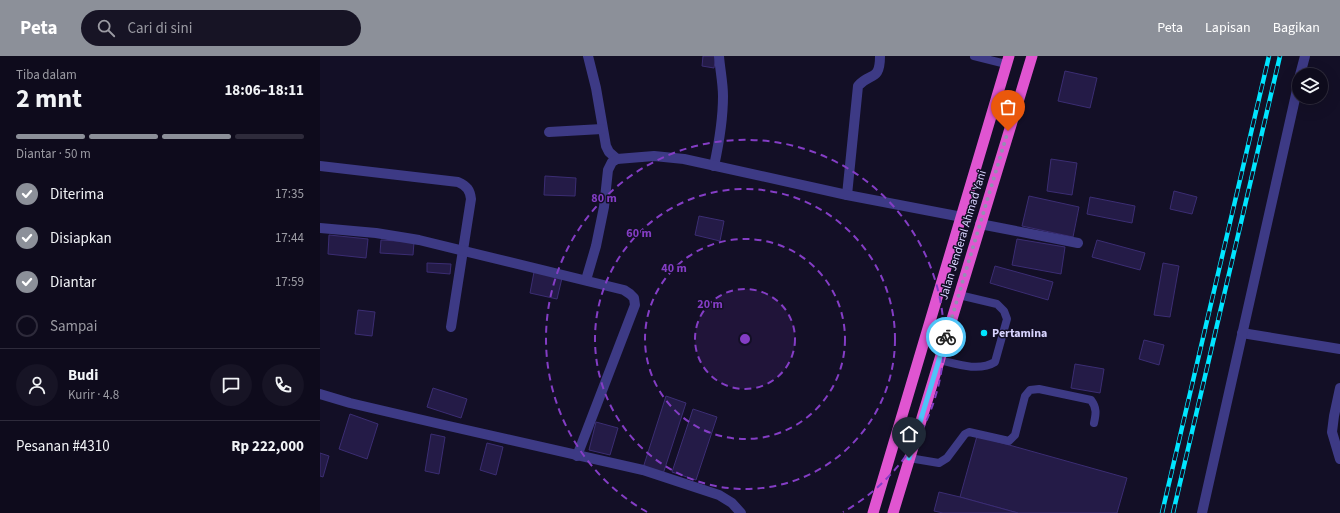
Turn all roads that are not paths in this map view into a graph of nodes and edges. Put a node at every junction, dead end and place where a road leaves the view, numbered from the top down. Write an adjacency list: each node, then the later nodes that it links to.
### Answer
1 (588, 56): 10 (street)
2 (719, 56): 14 (street)
3 (880, 56): 15 (street)
4 (974, 56): 7 (lane)
5 (1032, 56): 17 (highway, Jalan Jenderal Ahmad Yani)
6 (1305, 56): 8 (street)
7 (1007, 60): 16 (highway, Jalan Jenderal Ahmad Yani)
8 (1302, 68)
9 (1294, 104): 24 (street)
10 (602, 129): 11 (street); 12 (street)
11 (549, 132)
12 (616, 159): 14 (street); 21 (street)
13 (320, 166): 20 (street)
14 (714, 166): 15 (street)
15 (847, 195): 16 (street)
16 (962, 217): 34 (highway, Jalan Jenderal Ahmad Yani)
17 (980, 224): 19 (street); 22 (highway, Jalan Jenderal Ahmad Yani)
18 (320, 228): 20 (street)
19 (1078, 244)
20 (463, 252): 21 (street); 23 (street)
21 (586, 280): 30 (street)
22 (959, 294): 26 (highway, Jalan Jenderal Ahmad Yani); 26 (lane)
23 (451, 326)
24 (1242, 333): 25 (street); 36 (street)
25 (1340, 349)
26 (939, 360): 31 (highway, Jalan Jenderal Ahmad Yani)
27 (1340, 388): 32 (street)
28 (320, 394): 30 (street)
29 (1094, 423): 31 (lane)
30 (577, 456): 33 (street)
31 (909, 458): 35 (highway, Jalan Jenderal Ahmad Yani)
32 (1340, 459)
33 (741, 513)
34 (873, 513)
35 (893, 513)
36 (1202, 513)

